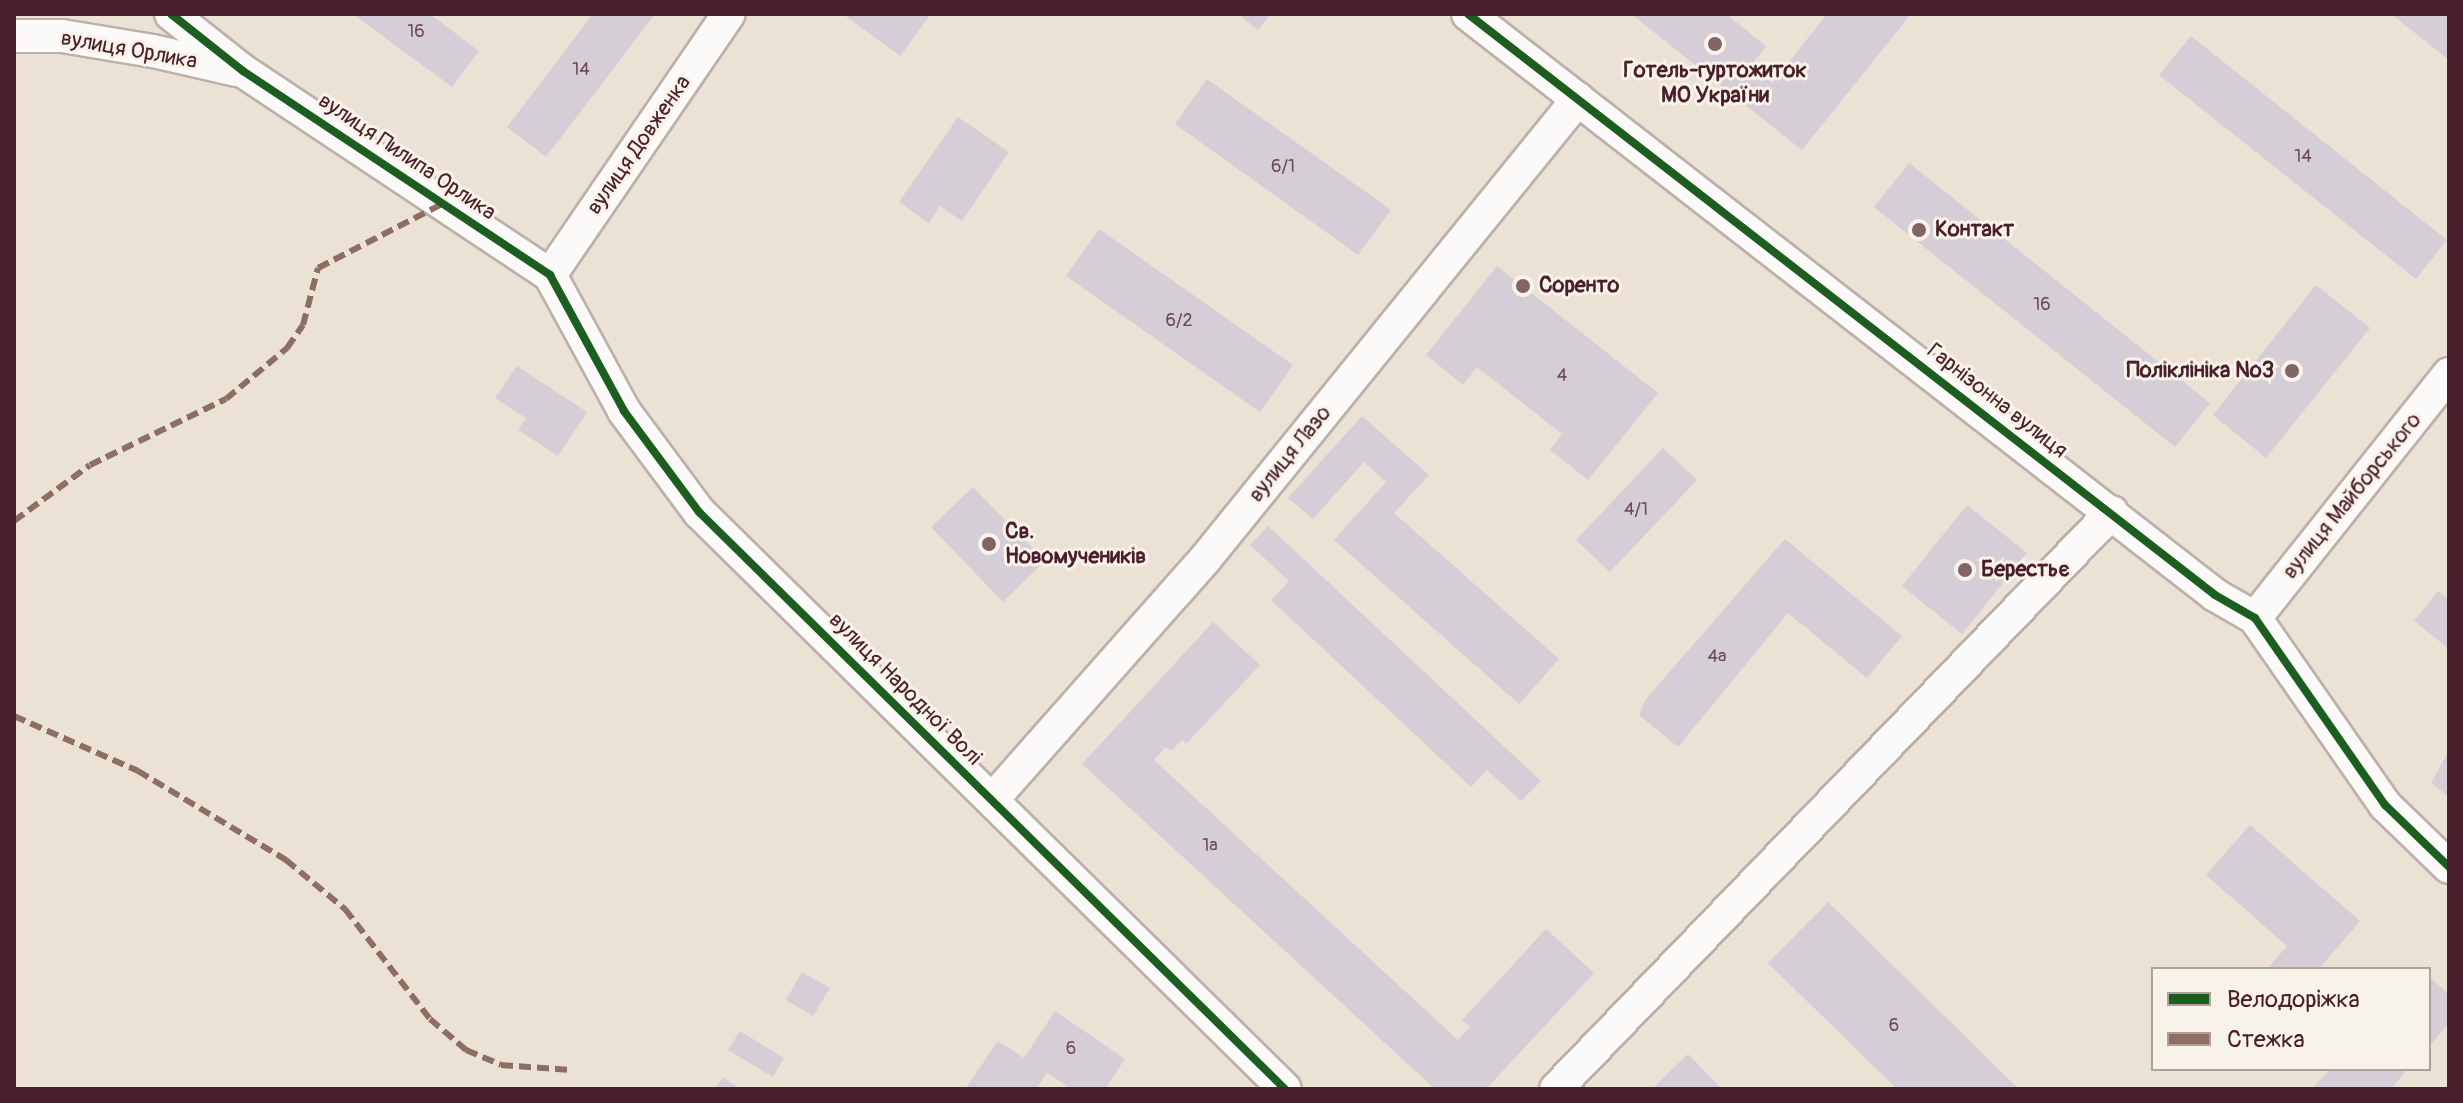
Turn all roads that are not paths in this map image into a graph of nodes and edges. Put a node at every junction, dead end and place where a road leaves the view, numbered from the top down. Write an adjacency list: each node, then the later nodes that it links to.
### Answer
1 (171, 14): 6 (street, вулиця Пилипа Орлика)
2 (729, 14): 8 (street, вулиця Довженка)
3 (1468, 14): 4 (street, Гарнізонна вулиця)
4 (1505, 25): 7 (street, Гарнізонна вулиця)
5 (14, 36): 6 (street, вулиця Орлика)
6 (243, 71): 8 (street, вулиця Пилипа Орлика)
7 (1578, 99): 10 (street, Гарнізонна вулиця); 12 (street, вулиця Лазо)
8 (550, 275): 12 (street, вулиця Народної Волі)
9 (2449, 374): 11 (street, вулиця Майборського)
10 (2112, 512): 11 (street, Гарнізонна вулиця); 15 (street)
11 (2255, 618): 13 (street, Гарнізонна вулиця)
12 (992, 800): 14 (street, вулиця Народної Волі)
13 (2449, 867)
14 (1285, 1089)
15 (1556, 1089)

